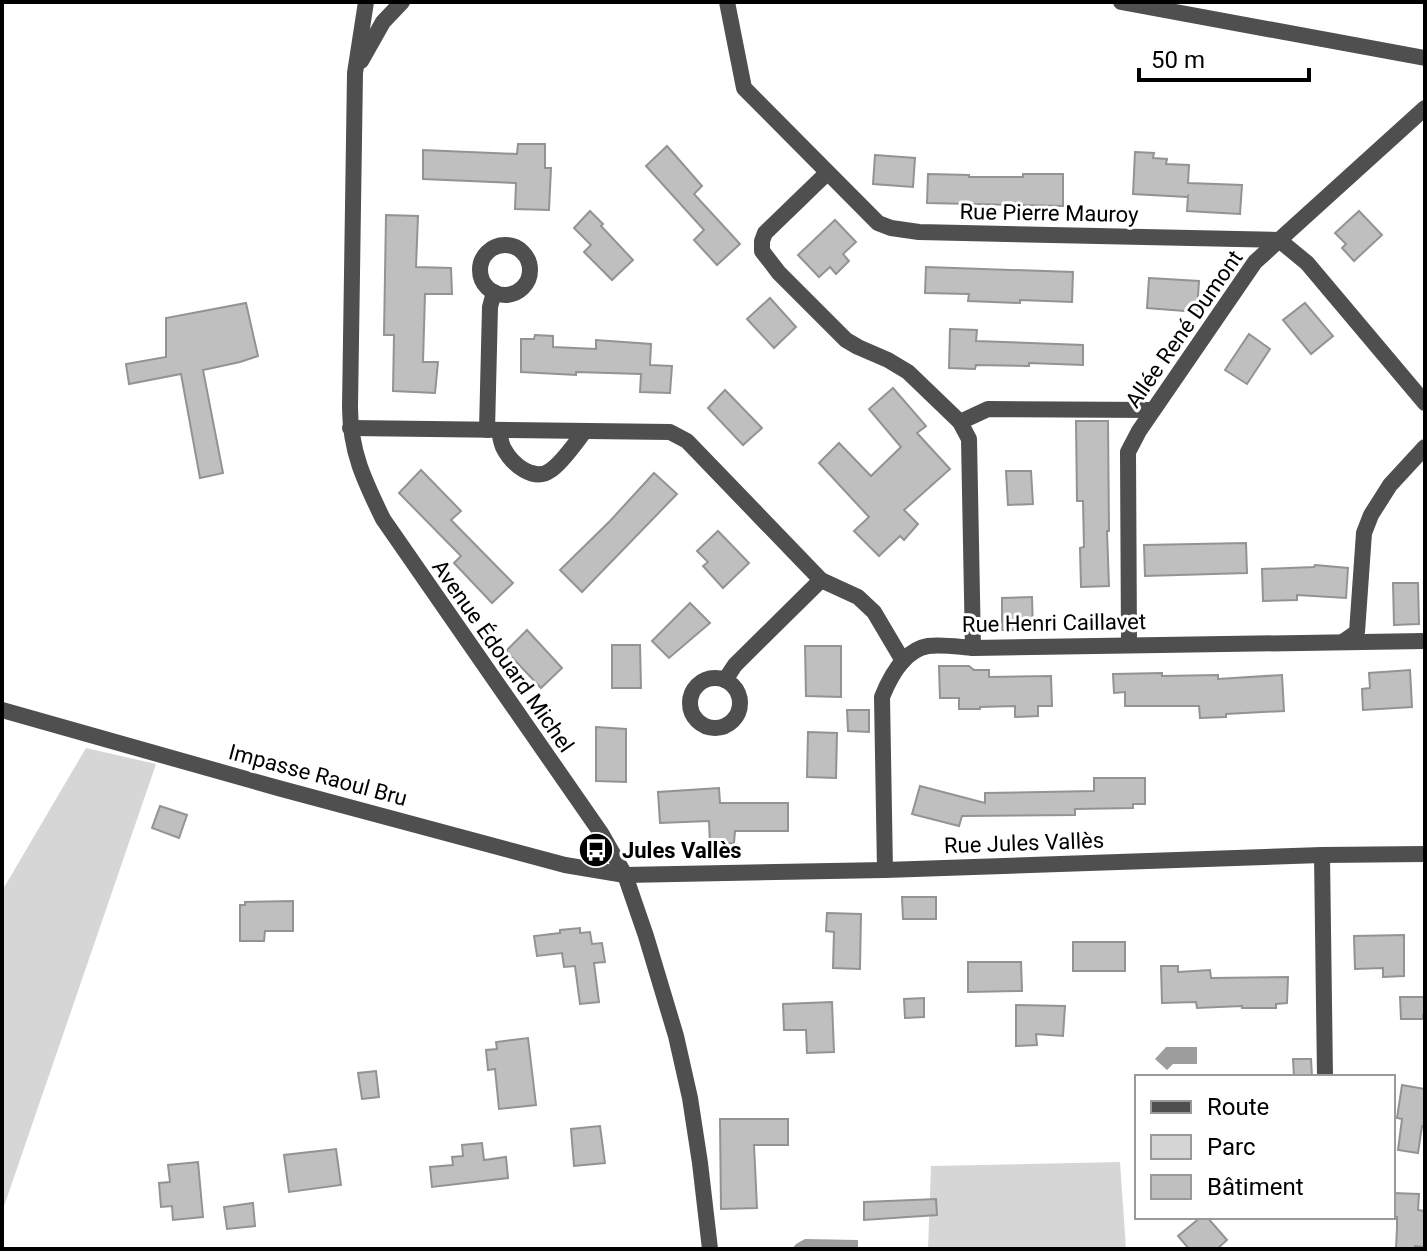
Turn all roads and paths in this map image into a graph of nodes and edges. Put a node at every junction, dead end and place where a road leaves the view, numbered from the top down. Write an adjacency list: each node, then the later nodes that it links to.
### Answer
1 (366, 2): 6 (street, Avenue Édouard Michel)
2 (402, 2): 6 (street, Avenue Édouard Michel)
3 (727, 2): 8 (street, Rue Pierre Mauroy)
4 (1121, 2): 5 (street)
5 (1425, 58)
6 (355, 73): 14 (street, Avenue Édouard Michel)
7 (1425, 108): 9 (street, Allée René Dumont)
8 (827, 173): 9 (street, Rue Pierre Mauroy); 13 (street)
9 (1279, 240): 11 (street); 12 (street, Allée René Dumont)
10 (494, 292): 15 (street)
11 (1425, 403)
12 (1153, 410): 13 (street); 21 (street, Allée René Dumont)
13 (960, 422): 22 (street)
14 (350, 428): 15 (street); 29 (street, Avenue Édouard Michel)
15 (493, 430): 16 (street); 16 (street)
16 (585, 431): 18 (street)
17 (1425, 447): 19 (street)
18 (821, 580): 23 (street); 24 (street)
19 (1344, 641): 20 (street, Rue Henri Caillavet); 21 (street, Rue Henri Caillavet)
20 (1425, 641)
21 (1129, 644): 22 (street, Rue Henri Caillavet)
22 (973, 648): 23 (street, Rue Henri Caillavet)
23 (903, 661): 28 (street)
24 (725, 680)
25 (2, 710): 29 (street, Impasse Raoul Bru)
26 (1425, 854): 27 (street, Rue Jules Vallès)
27 (1322, 855): 28 (street, Rue Jules Vallès); 30 (street)
28 (885, 870): 29 (street, Rue Jules Vallès)
29 (625, 875): 31 (street, Avenue Édouard Michel)
30 (1325, 1075)
31 (710, 1249)

